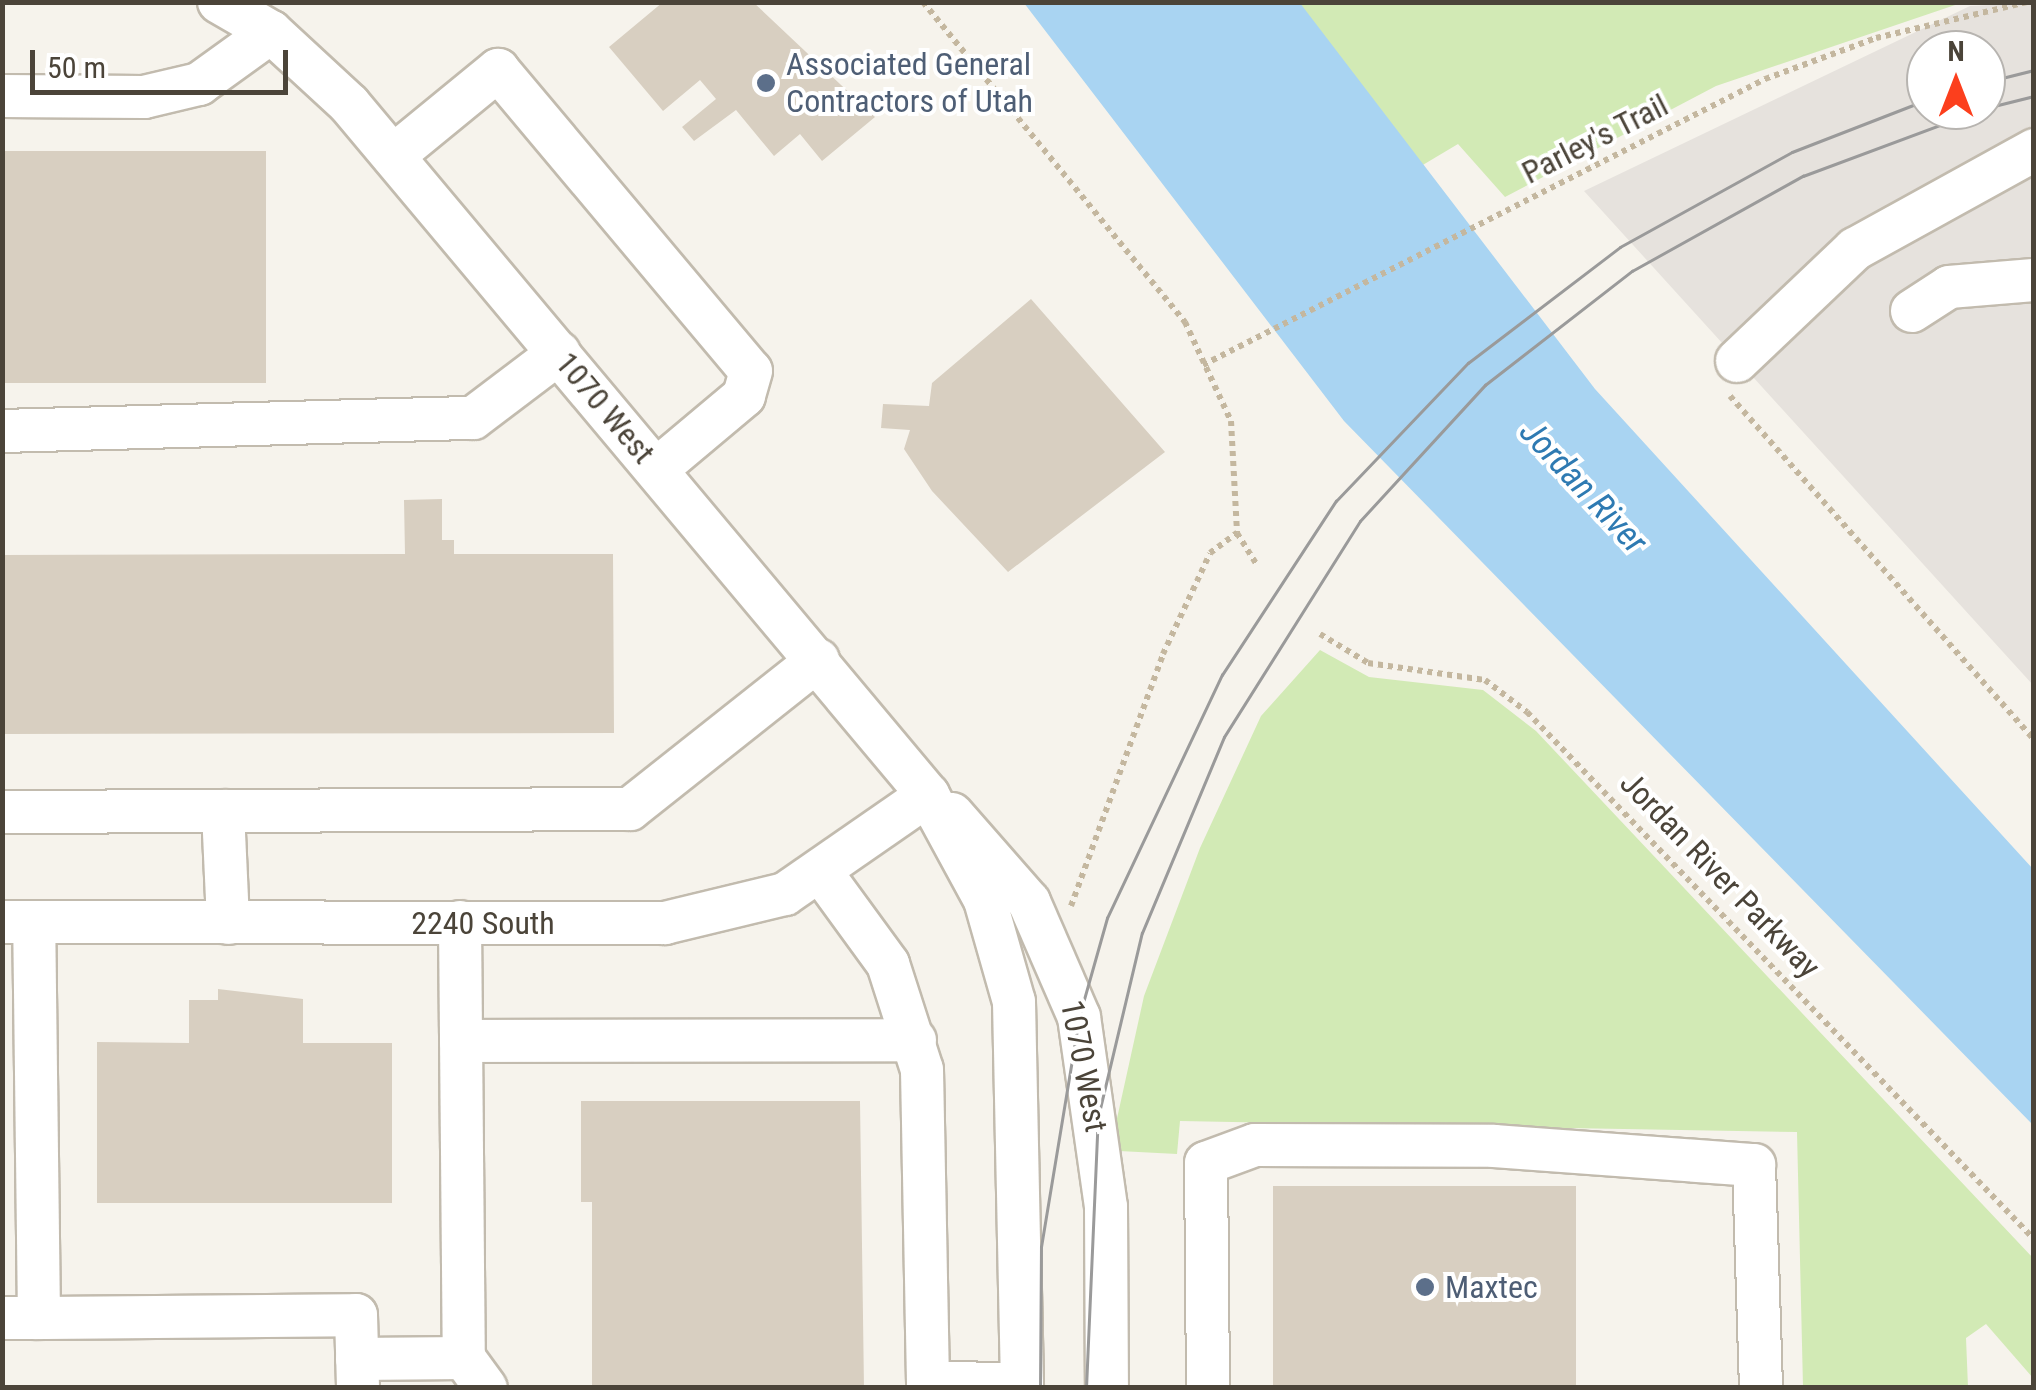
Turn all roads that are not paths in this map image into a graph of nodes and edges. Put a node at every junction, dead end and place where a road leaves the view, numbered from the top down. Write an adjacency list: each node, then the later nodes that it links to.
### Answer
1 (218, 2): 2 (street, 1070 West)
2 (271, 32): 3 (street); 5 (street, 1070 West)
3 (2, 96)
4 (2034, 150): 9 (street)
5 (392, 156): 8 (street, 1070 West); 11 (street)
6 (2034, 280): 7 (street)
7 (1912, 312)
8 (559, 353): 10 (street); 11 (street, 1070 West)
9 (1737, 361)
10 (2, 431)
11 (657, 469): 12 (street, 1070 West)
12 (818, 660): 13 (street, 1070 West); 14 (street)
13 (928, 795): 16 (street, 2240 South); 27 (street, 1070 West); 28 (street, 1070 West)
14 (223, 811): 15 (street); 19 (street)
15 (2, 812)
16 (821, 872): 17 (street, 2240 South); 20 (street)
17 (460, 922): 19 (street, 2240 South); 21 (street)
18 (18, 923): 19 (street, 2240 South); 22 (street)
19 (228, 923)
20 (915, 1040): 21 (street); 26 (street)
21 (461, 1041): 25 (street)
22 (20, 1061): 23 (street)
23 (21, 1318): 24 (street)
24 (358, 1373): 25 (street)
25 (475, 1373)
26 (928, 1385): 27 (street)
27 (1022, 1386)
28 (1107, 1388)
29 (1208, 1388): 30 (street)
30 (1761, 1388)

